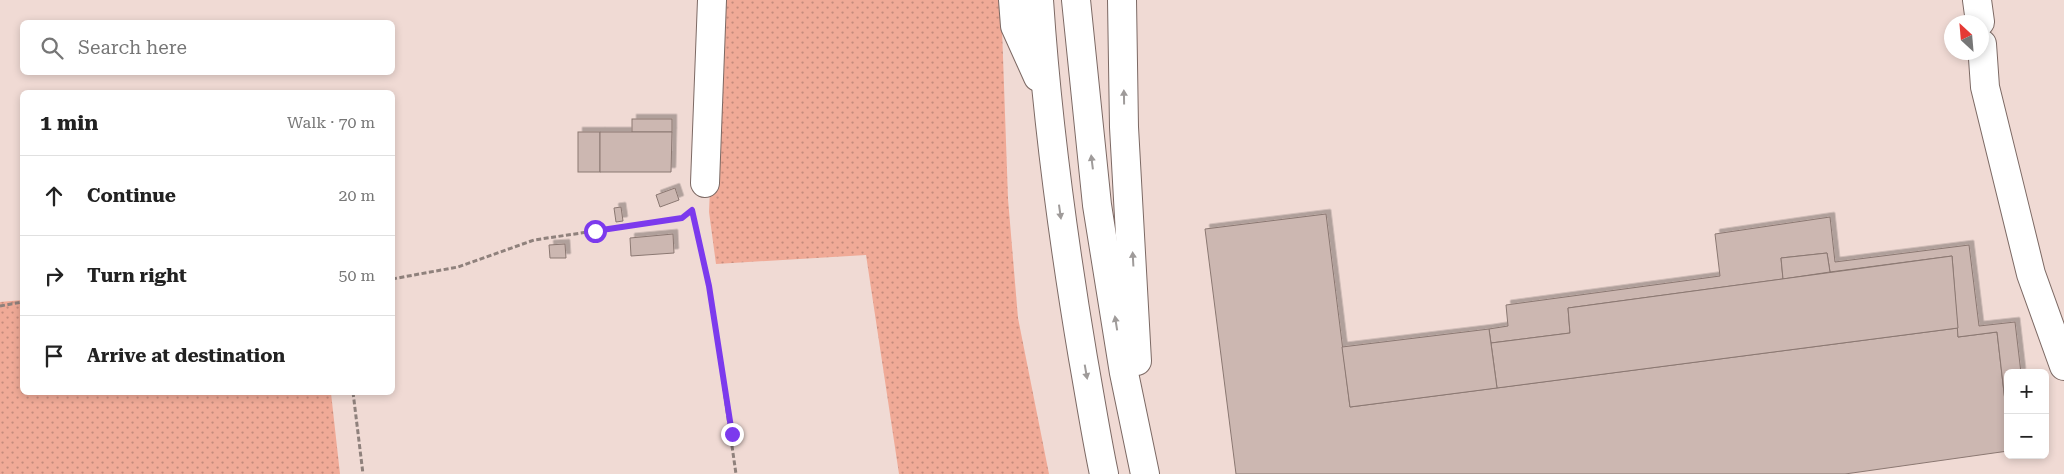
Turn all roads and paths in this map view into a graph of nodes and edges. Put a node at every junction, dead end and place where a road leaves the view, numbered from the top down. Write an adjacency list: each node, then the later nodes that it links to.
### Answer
1 (712, 0): 10 (main road)
2 (1013, 0): 9 (main road)
3 (1040, 0): 9 (main road)
4 (1076, 0): 17 (main road, one-way to 4)
5 (1122, 0): 17 (main road, one-way to 5)
6 (1978, 0): 7 (main road)
7 (1979, 15)
8 (1983, 60): 15 (main road)
9 (1046, 94): 20 (main road, one-way to 20)
10 (705, 183): 11 (path)
11 (692, 210): 12 (path); 19 (path)
12 (395, 278)
13 (20, 302): 14 (path)
14 (0, 306)
15 (2064, 366)
16 (353, 395): 18 (path)
17 (1143, 461)
18 (363, 474)
19 (736, 474)
20 (1104, 474)

